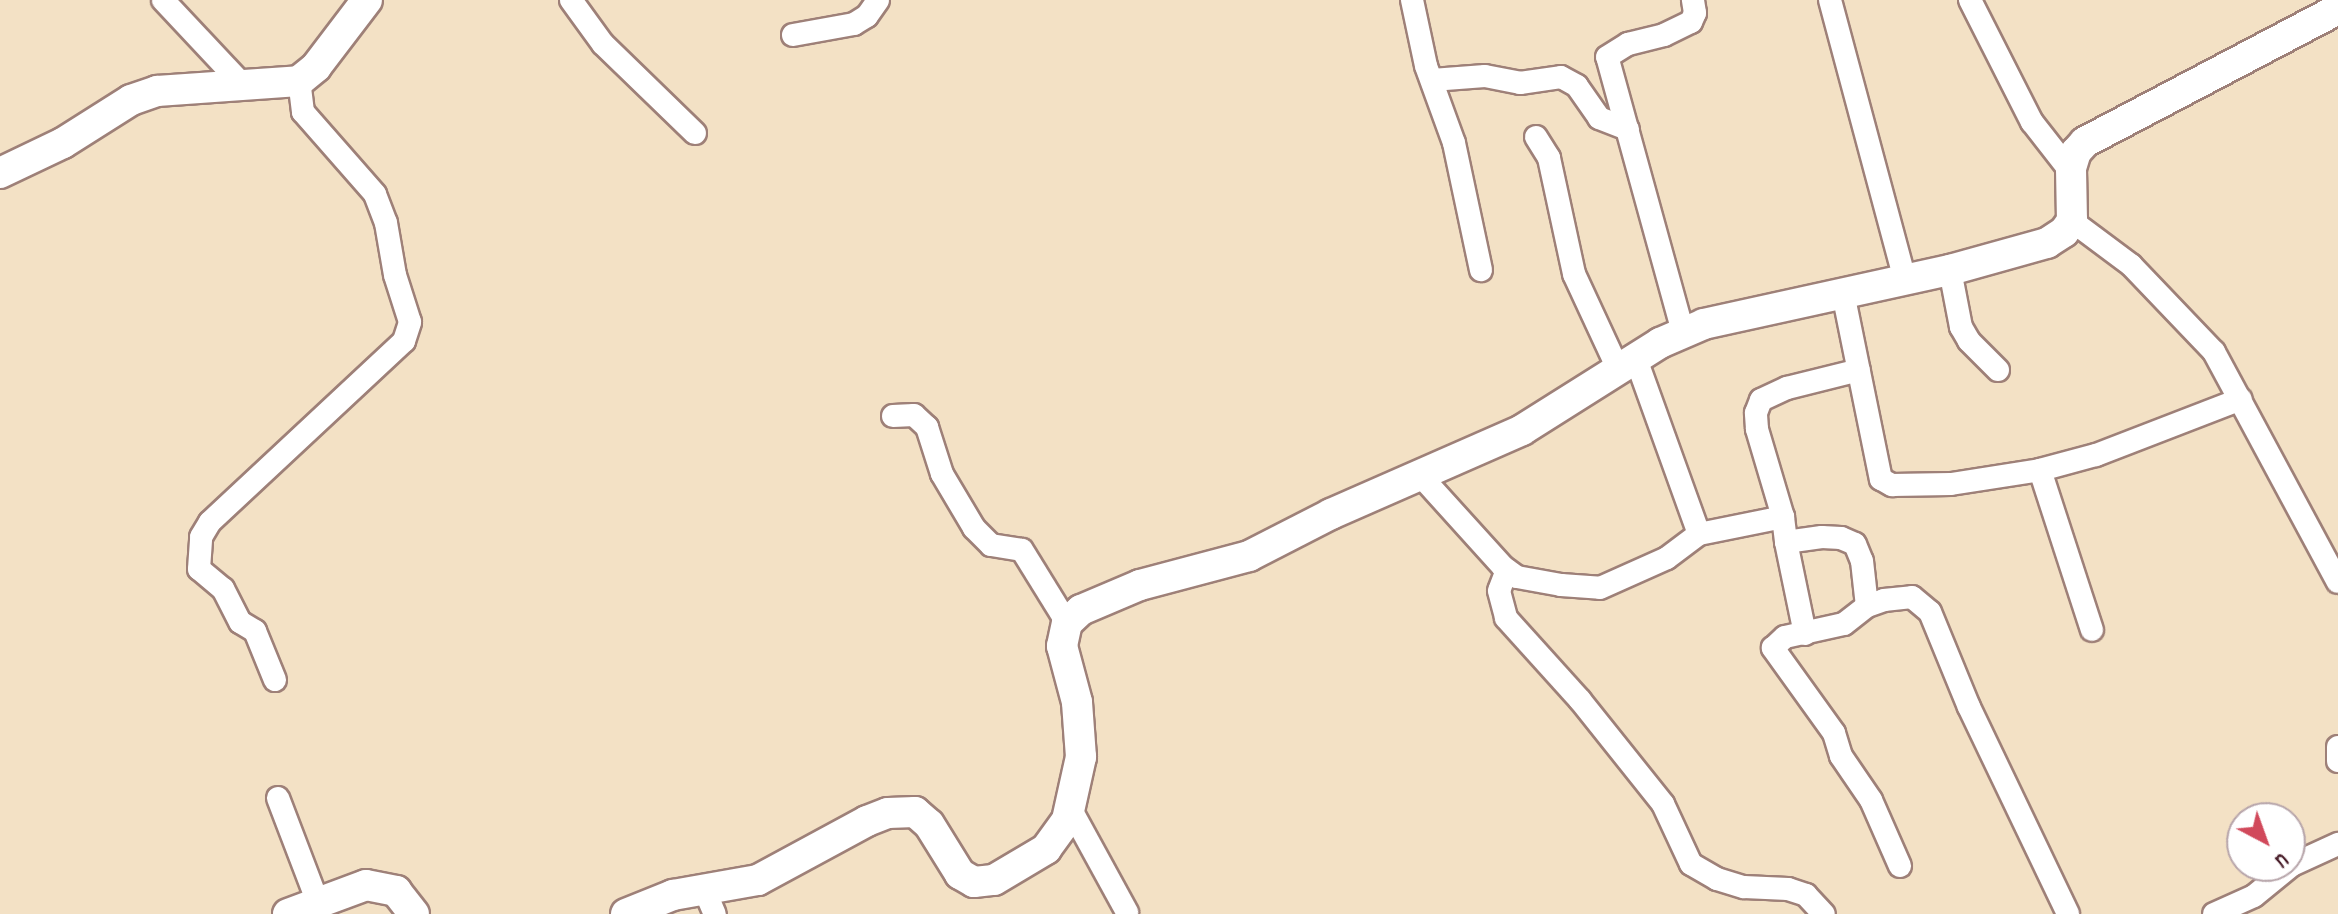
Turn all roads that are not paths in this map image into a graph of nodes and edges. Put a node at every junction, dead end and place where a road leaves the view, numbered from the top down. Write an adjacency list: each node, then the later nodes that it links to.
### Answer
1 (163, 0): 13 (street)
2 (367, 0): 12 (street)
3 (571, 0): 15 (street)
4 (878, 0): 10 (street)
5 (1412, 0): 11 (street)
6 (1693, 0): 14 (street)
7 (1830, 0): 22 (street)
8 (1970, 0): 17 (street)
9 (2338, 9): 17 (street)
10 (793, 35)
11 (1432, 80): 14 (street); 20 (street)
12 (299, 81): 13 (street); 41 (street)
13 (242, 84): 18 (street)
14 (1628, 129): 24 (street)
15 (695, 133)
16 (1536, 137): 25 (street)
17 (2071, 172): 19 (street)
18 (0, 173)
19 (2072, 221): 21 (street); 28 (street)
20 (1481, 270)
21 (1950, 270): 22 (street); 27 (street)
22 (1905, 279): 23 (street)
23 (1843, 293): 24 (street); 26 (street)
24 (1683, 332): 25 (street)
25 (1627, 365): 31 (street); 33 (street)
26 (1859, 370): 30 (street); 32 (street)
27 (1998, 370)
28 (2241, 399): 30 (street); 36 (street)
29 (893, 416): 38 (street)
30 (2040, 470): 39 (street)
31 (1419, 474): 35 (street); 38 (street)
32 (1783, 517): 33 (street); 34 (street)
33 (1699, 534): 35 (street)
34 (1786, 542): 37 (street); 40 (street)
35 (1507, 570): 54 (street)
36 (2338, 582)
37 (1867, 606): 40 (street); 55 (street)
38 (1067, 623): 45 (street)
39 (2092, 630)
40 (1805, 634): 47 (street)
41 (275, 680)
42 (2338, 747): 43 (street)
43 (2338, 761)
44 (278, 798): 49 (street)
45 (1070, 808): 48 (street); 50 (street)
46 (2338, 844): 56 (street)
47 (1900, 866)
48 (710, 902): 53 (street)
49 (318, 903): 51 (street); 52 (street)
50 (1127, 912)
51 (288, 914)
52 (414, 914)
53 (626, 914)
54 (1824, 914)
55 (2068, 914)
56 (2214, 914)

